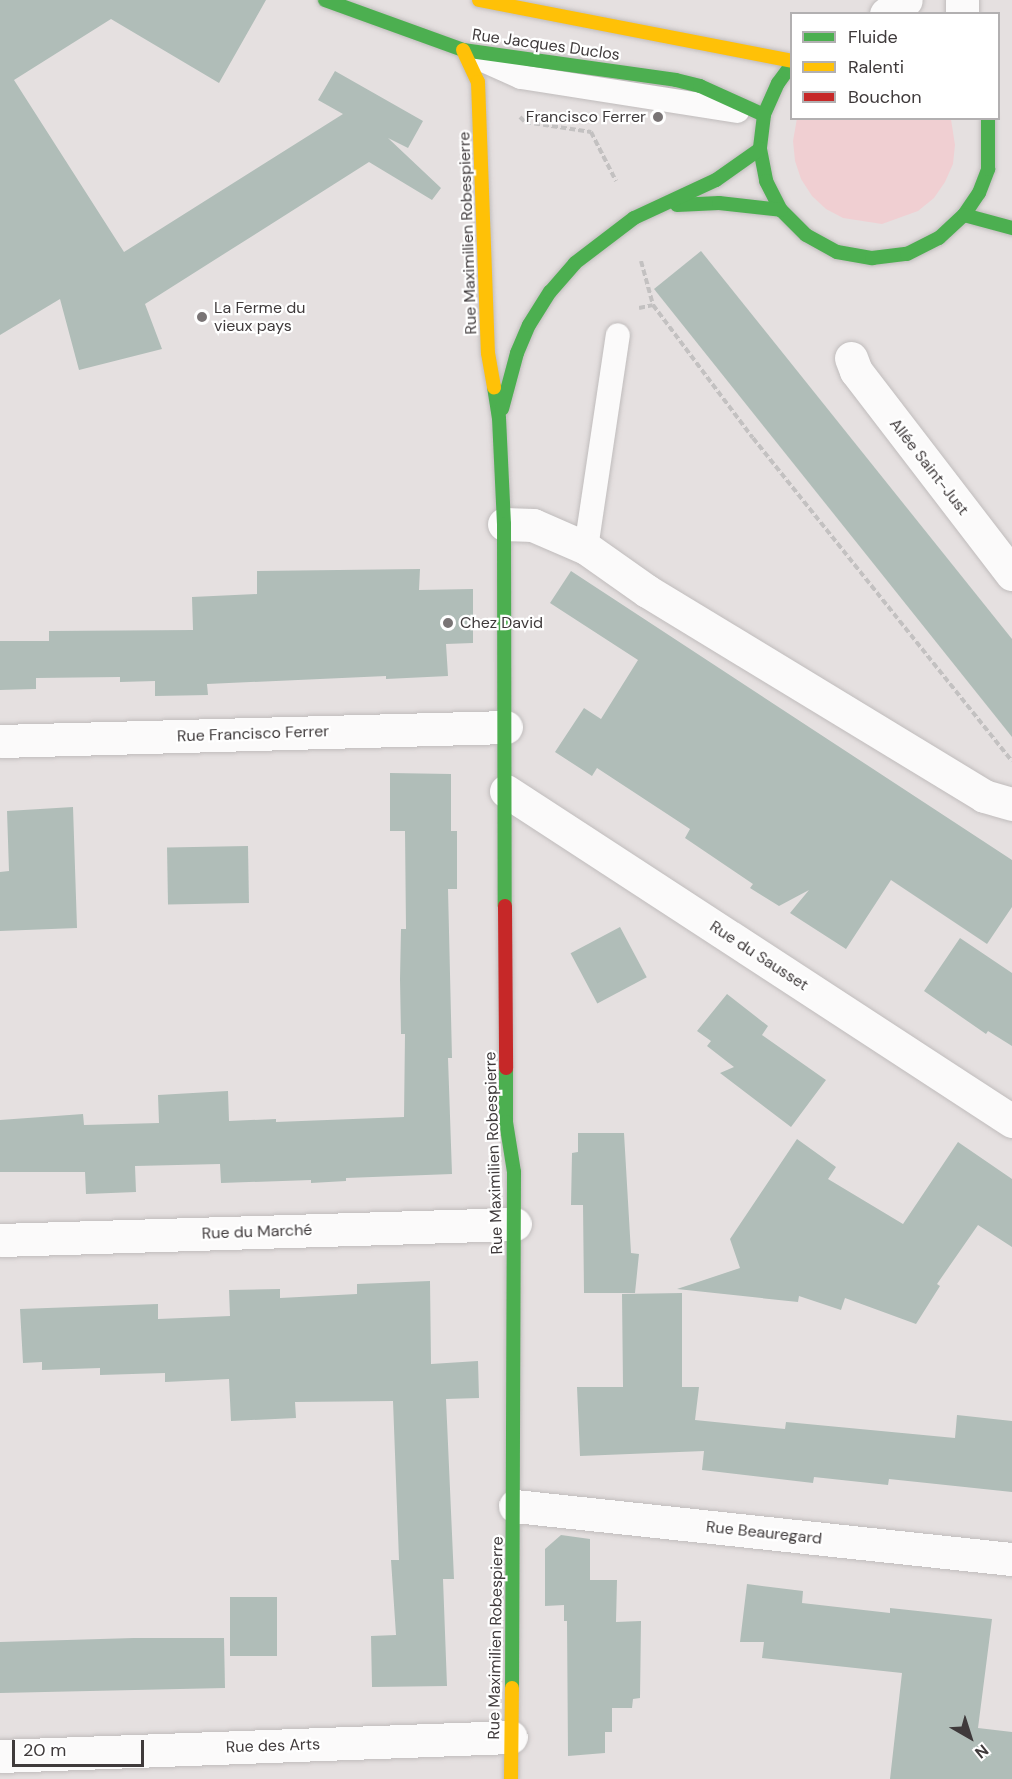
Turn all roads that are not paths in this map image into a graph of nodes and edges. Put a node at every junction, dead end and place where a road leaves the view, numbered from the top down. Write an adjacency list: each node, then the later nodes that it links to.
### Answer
1 (325, 0): 5 (street, Rue Jacques Duclos)
2 (480, 0): 6 (street, Rue Jacques Duclos)
3 (906, 0): 4 (street)
4 (889, 12)
5 (463, 50): 8 (lane); 18 (street, Rue Maximilien Robespierre)
6 (790, 63)
7 (790, 66): 8 (street)
8 (764, 115): 11 (street)
9 (988, 124): 10 (street); 14 (street)
10 (1004, 138)
11 (760, 149): 12 (street, Rue Maximilien Robespierre); 13 (street)
12 (654, 207): 13 (street, Rue Maximilien Robespierre); 18 (street, Rue Maximilien Robespierre)
13 (782, 210): 14 (street)
14 (964, 215): 15 (street)
15 (1012, 228)
16 (618, 335): 20 (lane)
17 (851, 358): 21 (street, Allée Saint-Just)
18 (499, 418): 19 (street, Rue Maximilien Robespierre)
19 (504, 524): 20 (street); 22 (street, Rue Maximilien Robespierre)
20 (586, 548): 25 (street)
21 (1012, 574)
22 (506, 727): 23 (street, Rue Francisco Ferrer); 24 (street, Rue Maximilien Robespierre)
23 (0, 741)
24 (506, 791): 26 (street, Rue du Sausset); 27 (street, Rue Maximilien Robespierre)
25 (1012, 804)
26 (1012, 1120)
27 (514, 1224): 28 (street, Rue du Marché); 29 (street, Rue Maximilien Robespierre)
28 (0, 1240)
29 (515, 1506): 30 (street, Rue Beauregard); 31 (street, Rue Maximilien Robespierre)
30 (1012, 1559)
31 (511, 1737): 32 (street, Rue des Arts); 33 (street, Rue Maximilien Robespierre)
32 (0, 1756)
33 (512, 1779)

